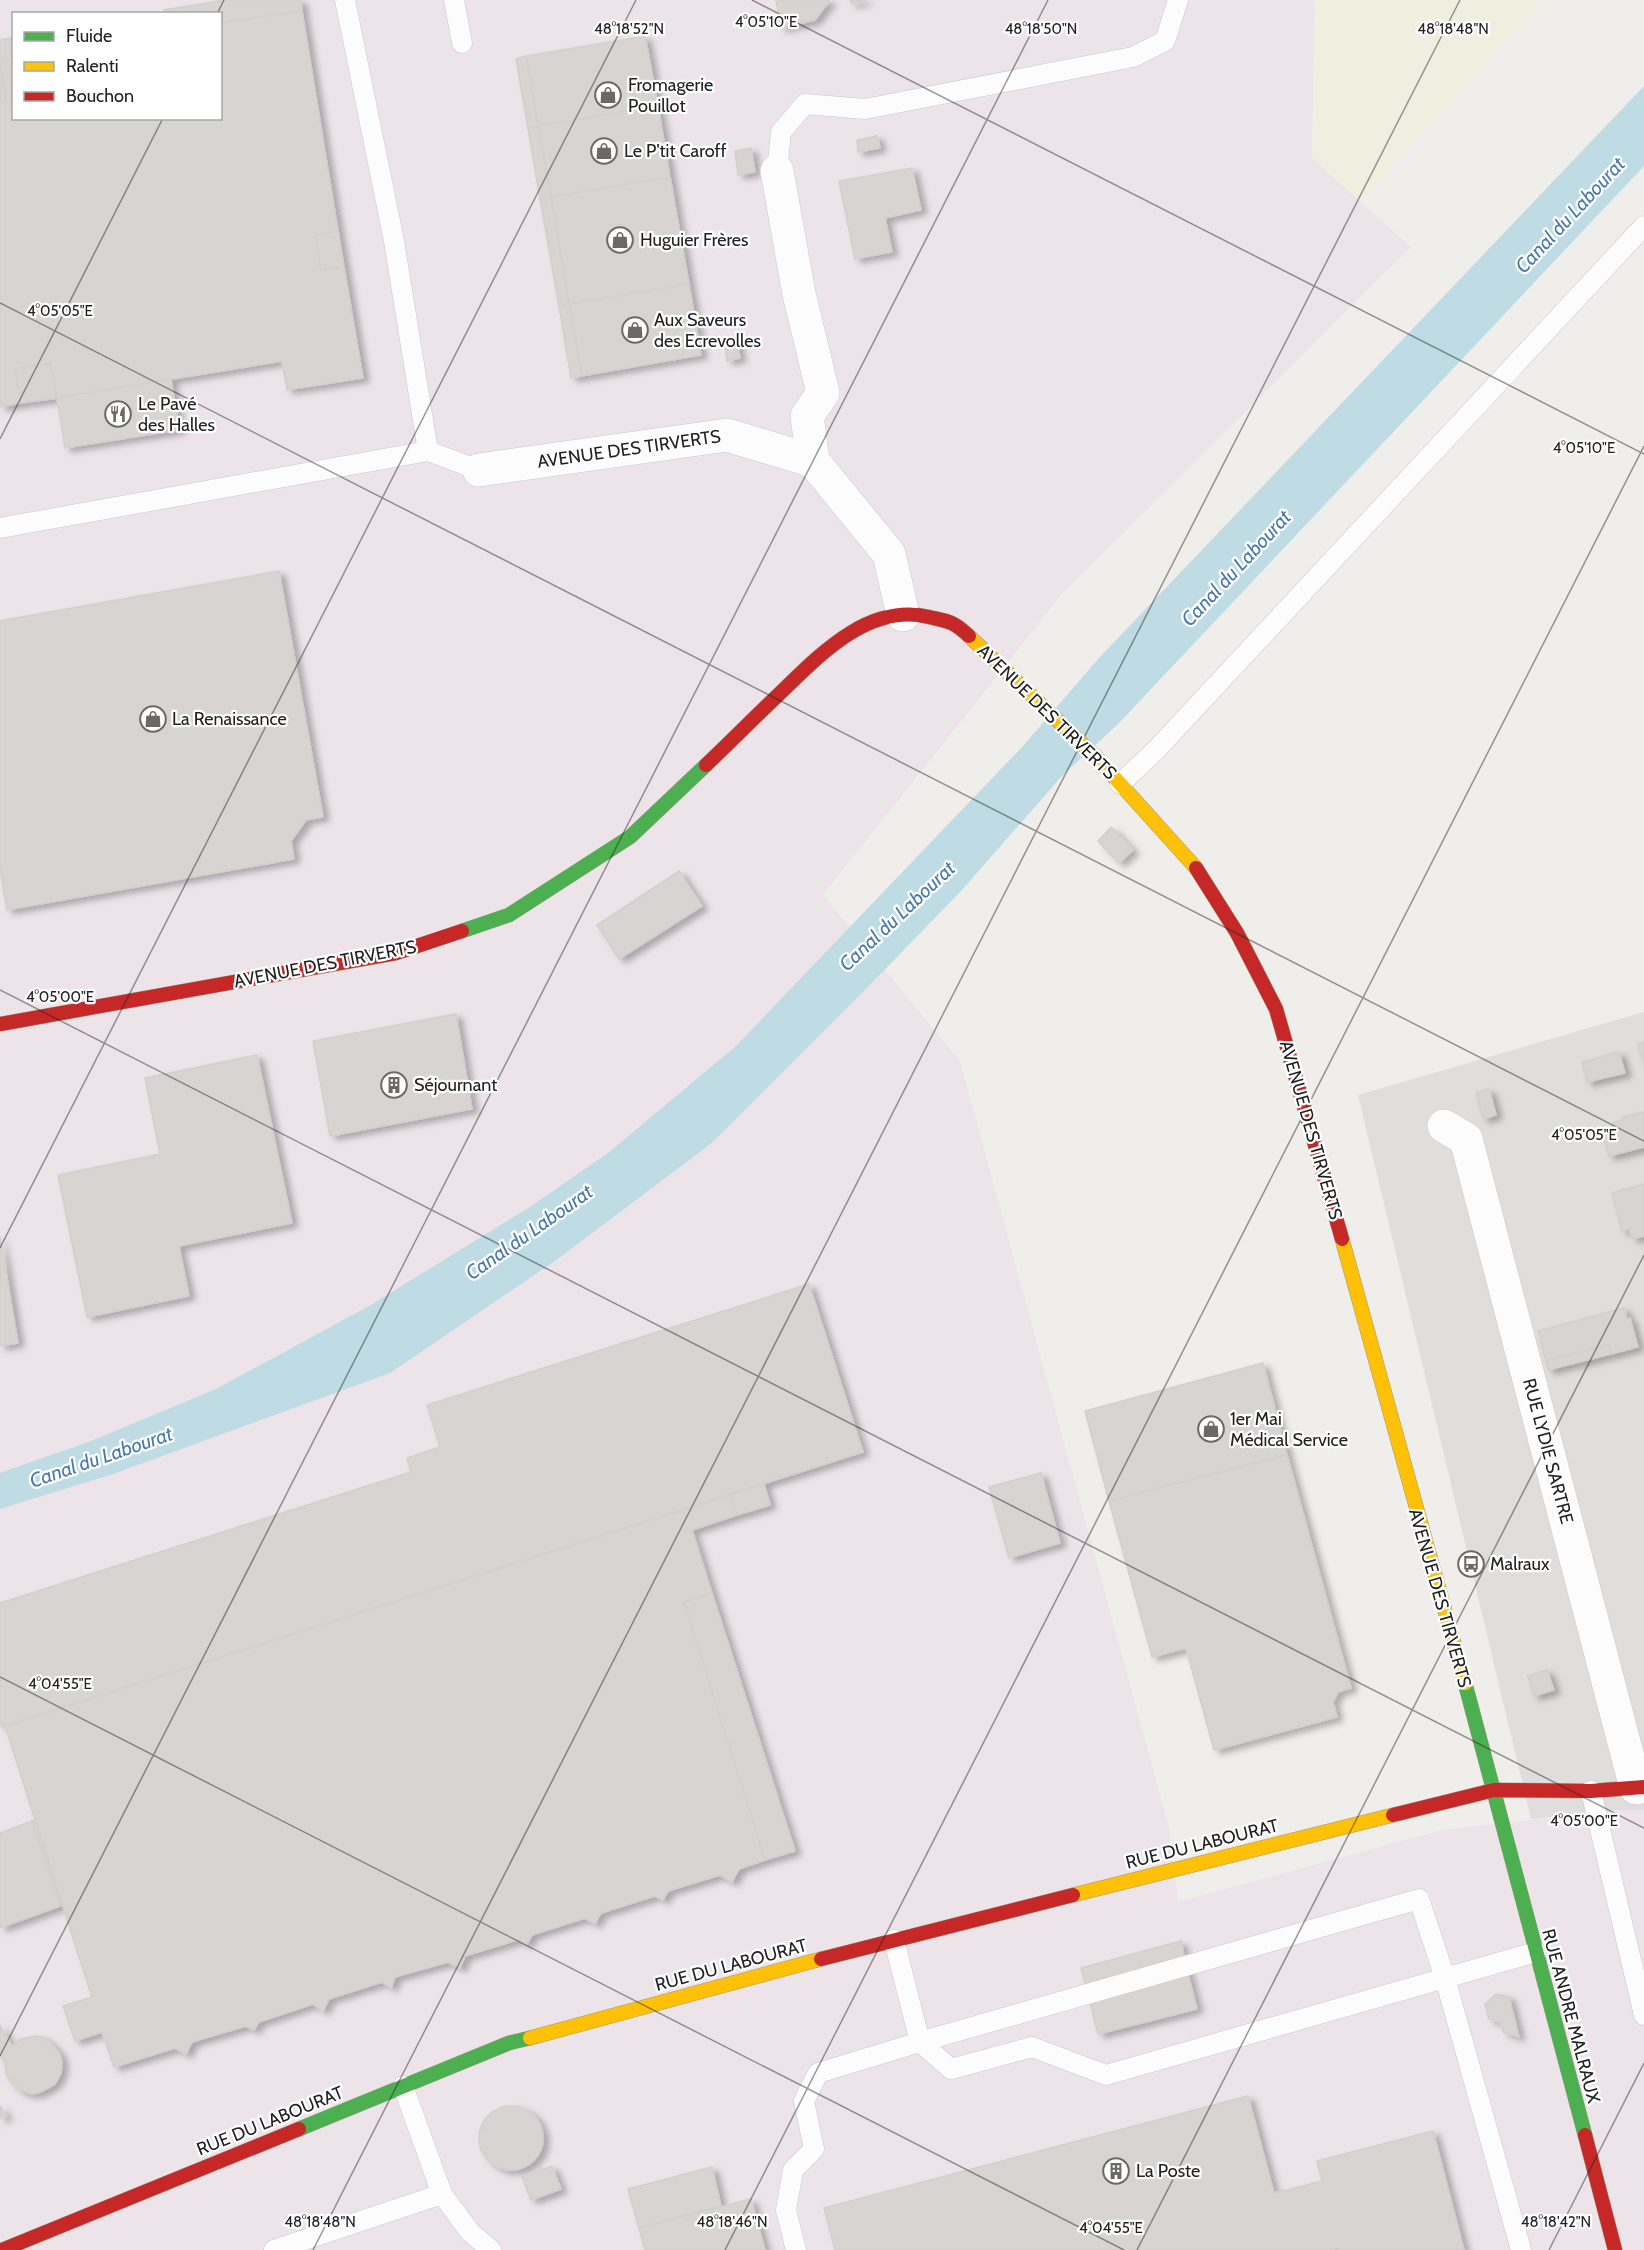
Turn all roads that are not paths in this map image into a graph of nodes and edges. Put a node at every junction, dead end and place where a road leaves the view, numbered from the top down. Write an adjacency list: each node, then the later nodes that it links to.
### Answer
1 (345, 0): 7 (lane)
2 (454, 0): 4 (lane)
3 (1178, 0): 5 (lane)
4 (462, 43)
5 (777, 171): 8 (street)
6 (1644, 226): 12 (lane)
7 (428, 451): 9 (lane); 10 (lane)
8 (813, 461): 9 (street, AVENUE DES TIRVERTS); 11 (street)
9 (479, 470)
10 (0, 528)
11 (903, 615): 12 (street, AVENUE DES TIRVERTS); 13 (street, AVENUE DES TIRVERTS)
12 (1120, 784): 16 (street, AVENUE DES TIRVERTS)
13 (0, 1024)
14 (1444, 1126): 15 (street, RUE LYDIE SARTRE)
15 (1640, 1787): 17 (street, RUE DU LABOURAT)
16 (1494, 1790): 17 (street, RUE DU LABOURAT); 18 (street, RUE DU LABOURAT); 19 (street, RUE ANDRE MALRAUX)
17 (1591, 1791): 21 (lane)
18 (894, 1940): 22 (lane); 23 (street, RUE DU LABOURAT)
19 (1536, 1952): 20 (lane); 30 (street, RUE ANDRE MALRAUX)
20 (1445, 1978): 22 (lane); 22 (lane); 29 (lane)
21 (1644, 2015)
22 (920, 2042): 28 (lane)
23 (403, 2086): 24 (lane); 25 (street, RUE DU LABOURAT)
24 (442, 2194): 26 (lane); 27 (lane)
25 (2, 2250)
26 (274, 2250)
27 (491, 2250)
28 (796, 2250)
29 (1521, 2250)
30 (1615, 2250)

